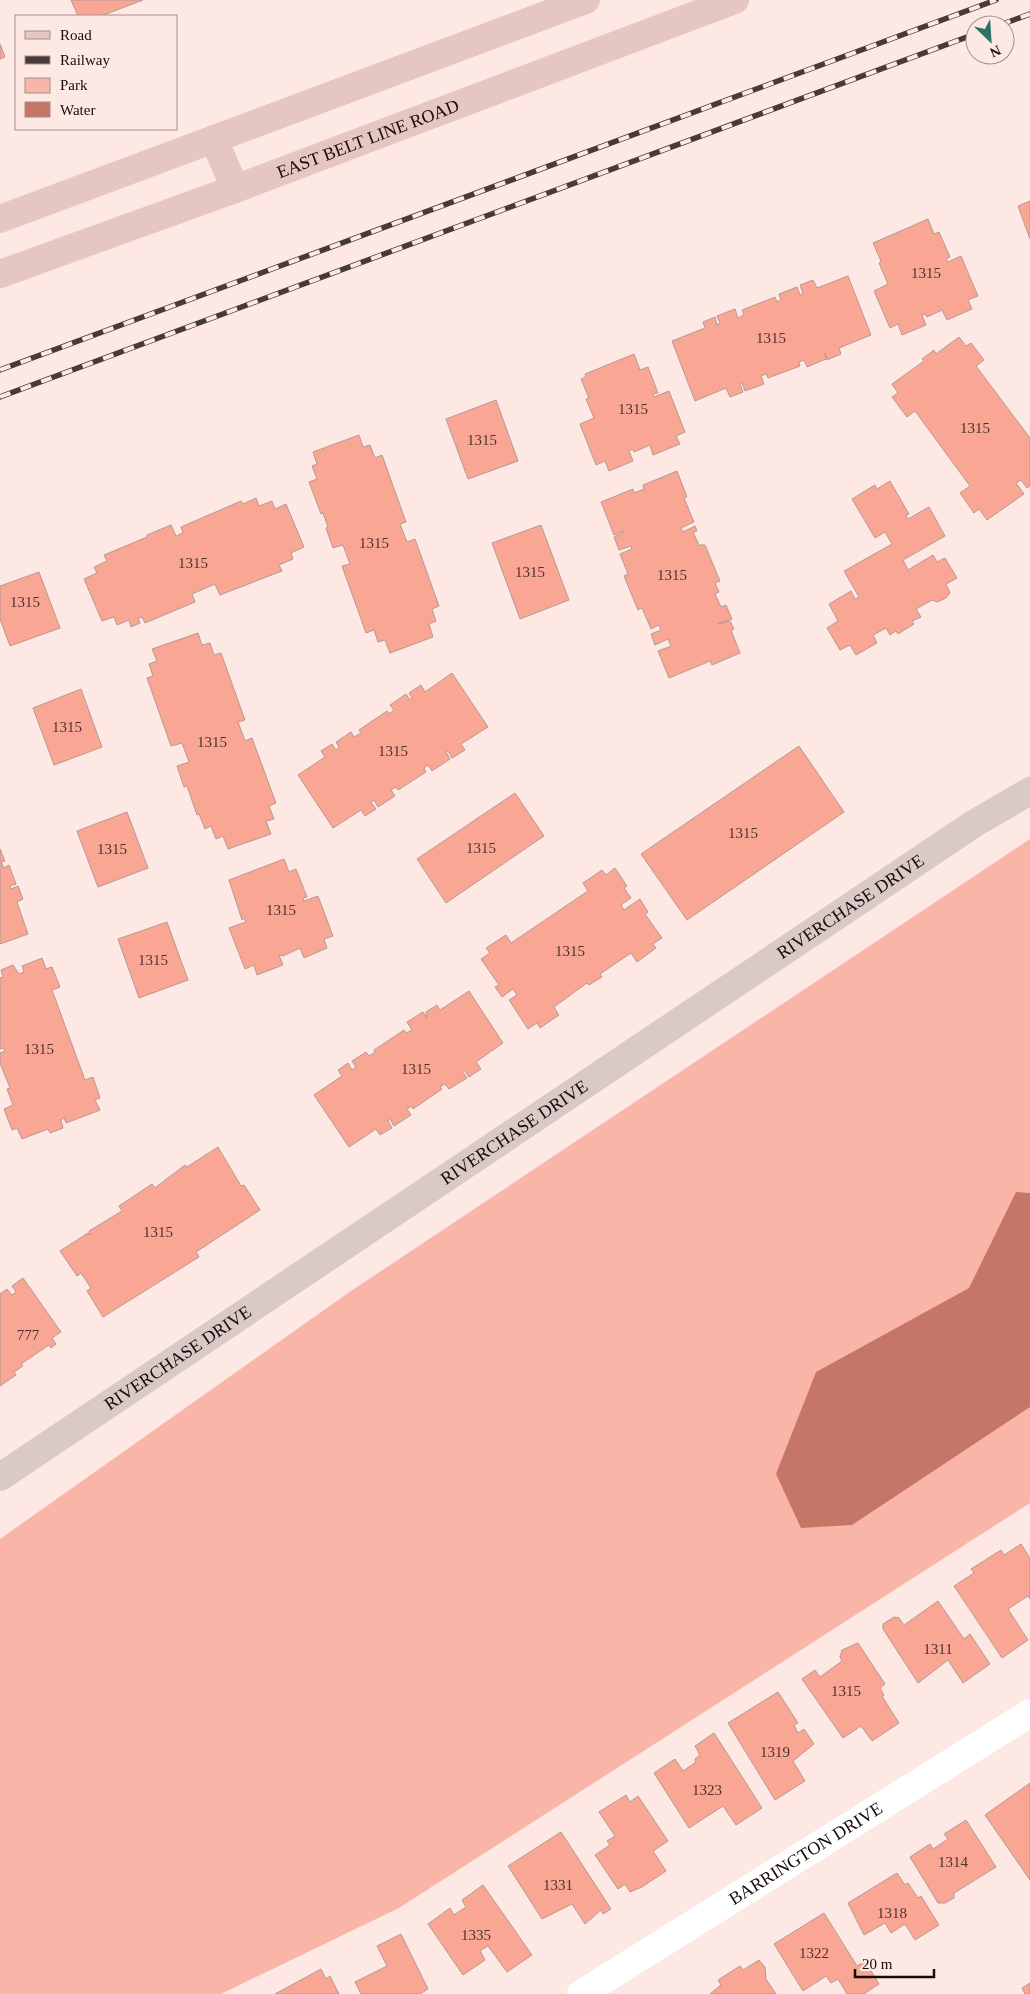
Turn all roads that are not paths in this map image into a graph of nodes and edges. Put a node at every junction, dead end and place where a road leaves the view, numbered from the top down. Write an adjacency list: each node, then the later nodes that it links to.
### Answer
1 (586, 0): 3 (main road)
2 (735, 0): 4 (main road, EAST BELT LINE ROAD)
3 (214, 139): 4 (main road); 5 (main road)
4 (235, 188): 6 (main road, EAST BELT LINE ROAD)
5 (0, 219)
6 (0, 274)
7 (1030, 791): 8 (street, RIVERCHASE DRIVE)
8 (0, 1477)
9 (1030, 1713): 10 (street, BARRINGTON DRIVE)
10 (581, 1994)

